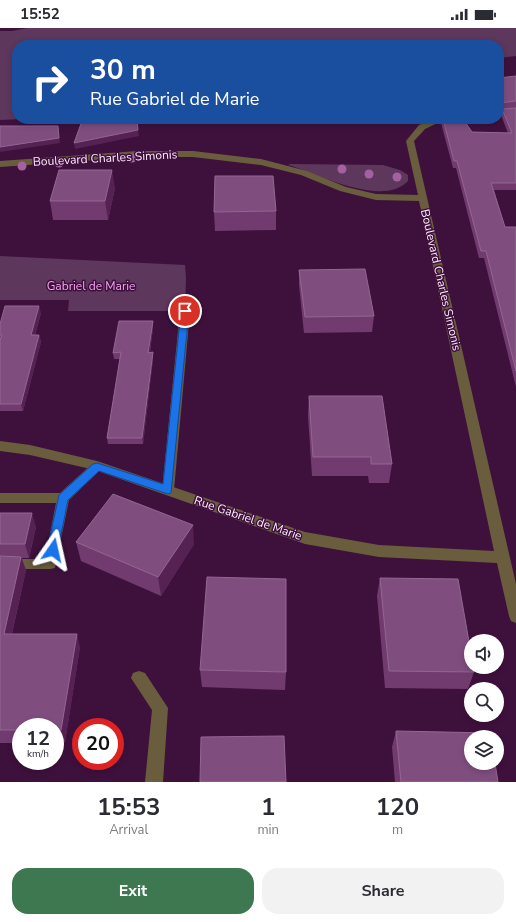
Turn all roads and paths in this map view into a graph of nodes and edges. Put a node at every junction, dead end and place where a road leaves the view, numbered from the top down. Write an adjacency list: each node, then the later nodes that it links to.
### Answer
1 (516, 111): 2 (street)
2 (504, 112)
3 (430, 124): 5 (street)
4 (0, 164): 5 (street, Boulevard Charles Simonis)
5 (422, 198): 12 (street, Boulevard Charles Simonis)
6 (185, 311): 9 (lane)
7 (0, 446): 8 (street, Rue Gabriel de Marie)
8 (97, 466): 9 (street, Rue Gabriel de Marie); 11 (lane)
9 (168, 490): 12 (street, Rue Gabriel de Marie)
10 (0, 498): 11 (lane)
11 (63, 498): 13 (lane)
12 (502, 557): 14 (street, Boulevard Charles Simonis)
13 (0, 564)
14 (516, 616)
15 (139, 678): 16 (street)
16 (154, 782)

